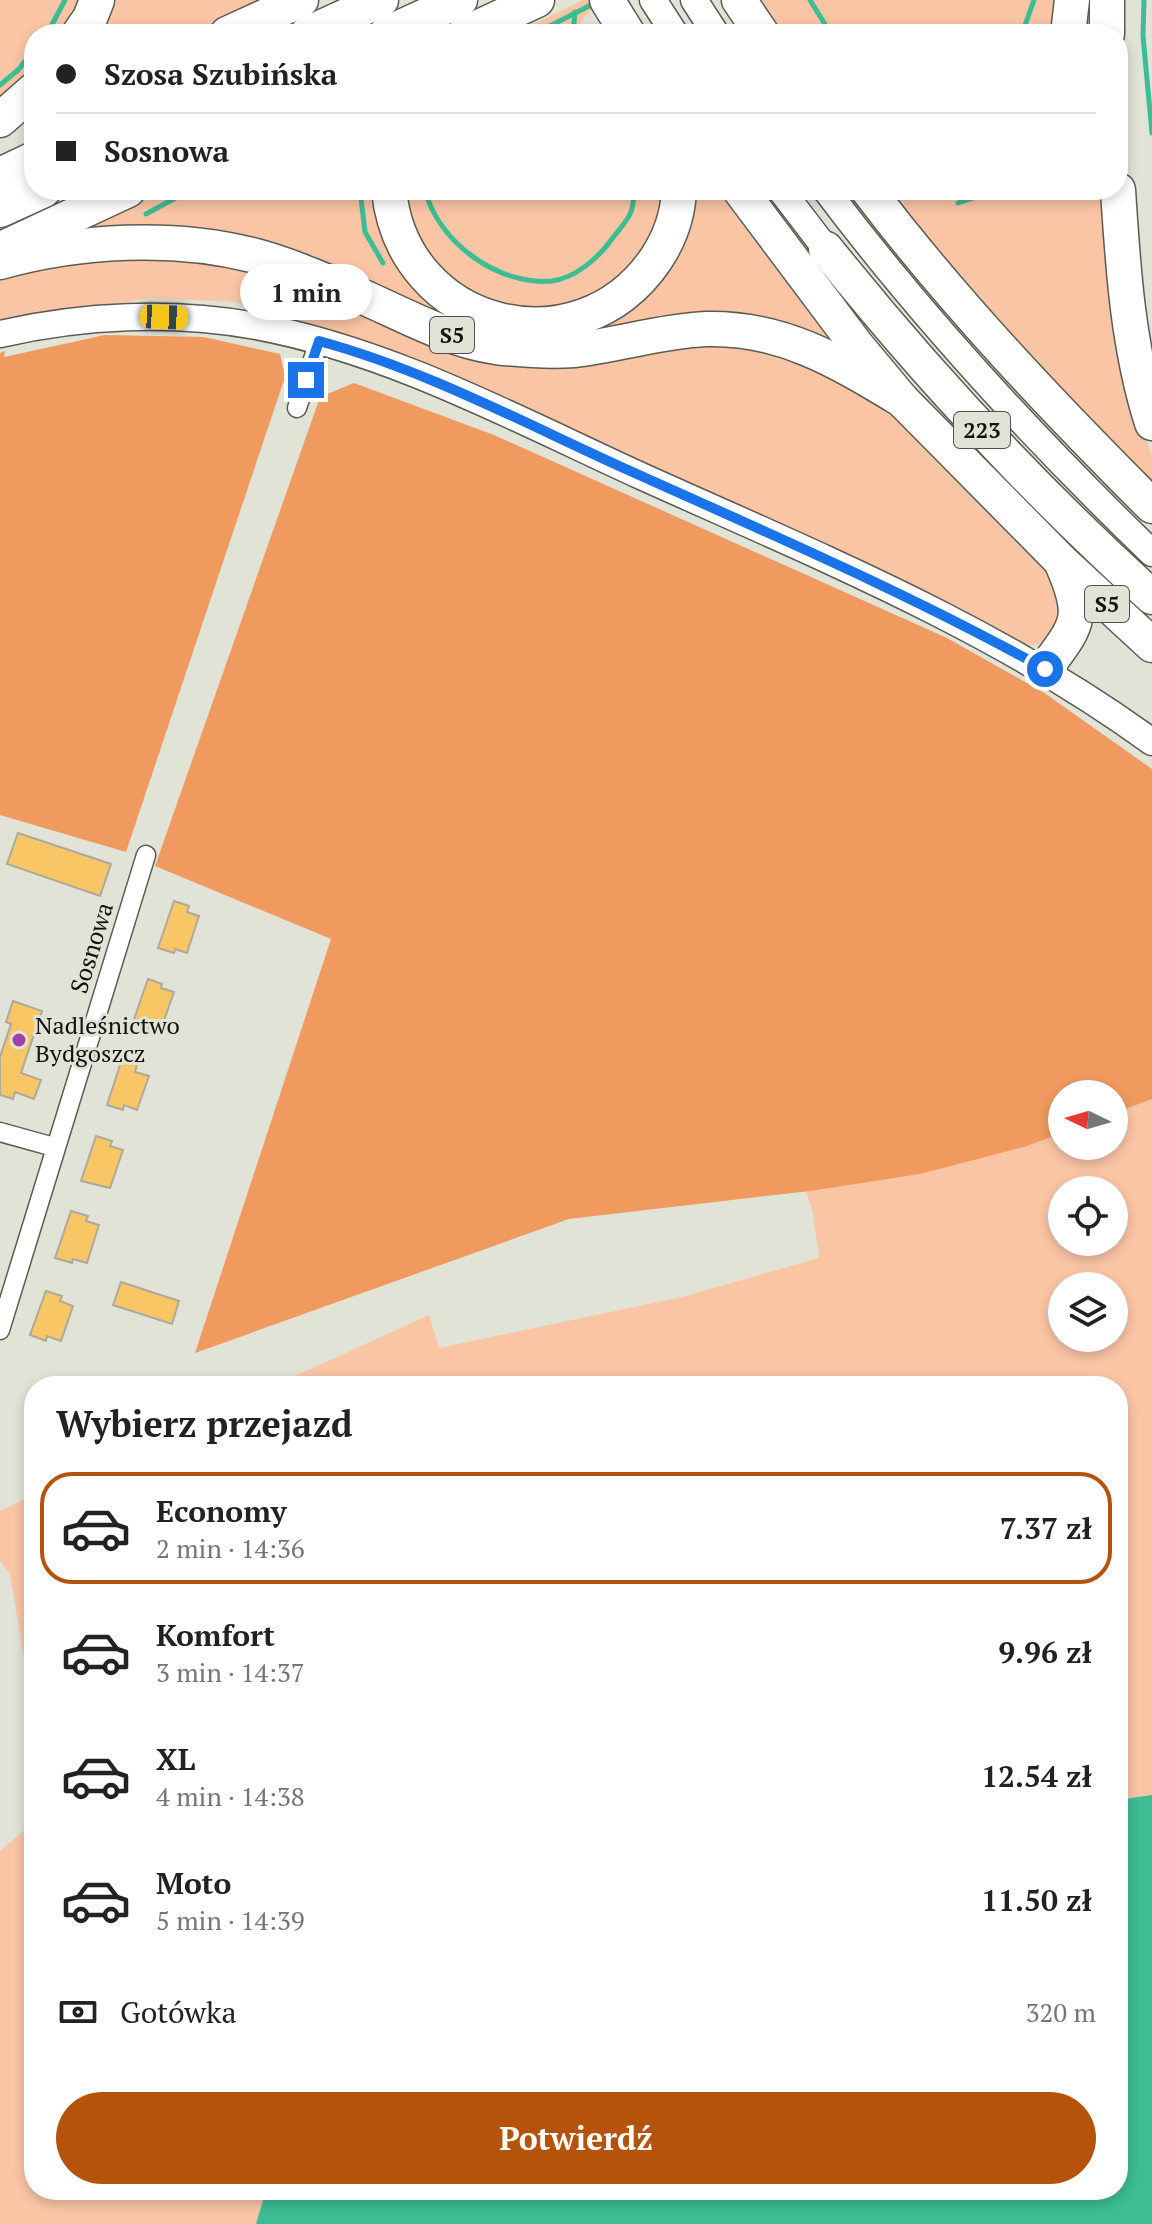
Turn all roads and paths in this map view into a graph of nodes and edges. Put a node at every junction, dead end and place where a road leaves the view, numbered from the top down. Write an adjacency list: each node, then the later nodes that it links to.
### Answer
1 (97, 0): 11 (highway)
2 (301, 0): 12 (highway)
3 (381, 0): 13 (highway)
4 (460, 0): 14 (highway)
5 (653, 0): 17 (street)
6 (694, 0): 18 (street)
7 (739, 0): 19 (highway)
8 (1072, 0): 20 (highway)
9 (1107, 0): 21 (highway)
10 (534, 2): 15 (highway); 16 (highway)
11 (86, 24)
12 (249, 24)
13 (329, 24)
14 (408, 24)
15 (486, 24)
16 (501, 24)
17 (669, 24)
18 (710, 24)
19 (755, 24)
20 (1069, 24)
21 (1107, 24)
22 (24, 99): 23 (highway)
23 (0, 120)
24 (24, 126): 25 (highway)
25 (0, 137)
26 (24, 164): 27 (highway)
27 (0, 175)
28 (24, 199): 37 (highway)
29 (107, 200): 39 (highway)
30 (391, 200): 31 (highway)
31 (678, 200)
32 (748, 200): 43 (highway)
33 (789, 200): 38 (street, 223)
34 (834, 200): 47 (street, 223)
35 (876, 200): 46 (highway)
36 (1119, 200): 45 (highway)
37 (0, 210)
38 (826, 249): 49 (highway, 223)
39 (0, 250)
40 (0, 262): 43 (highway, S5)
41 (0, 334): 42 (street)
42 (319, 341): 44 (street); 51 (street)
43 (902, 400): 48 (highway, S5)
44 (297, 408)
45 (1152, 423)
46 (1152, 506)
47 (1152, 553)
48 (1062, 562): 50 (highway, S5); 51 (highway)
49 (1152, 597)
50 (1152, 645)
51 (1045, 669): 52 (street)
52 (1152, 742)
53 (146, 855): 55 (street, Sosnowa)
54 (0, 1132): 55 (street)
55 (54, 1147): 56 (street, Sosnowa)
56 (0, 1330)

